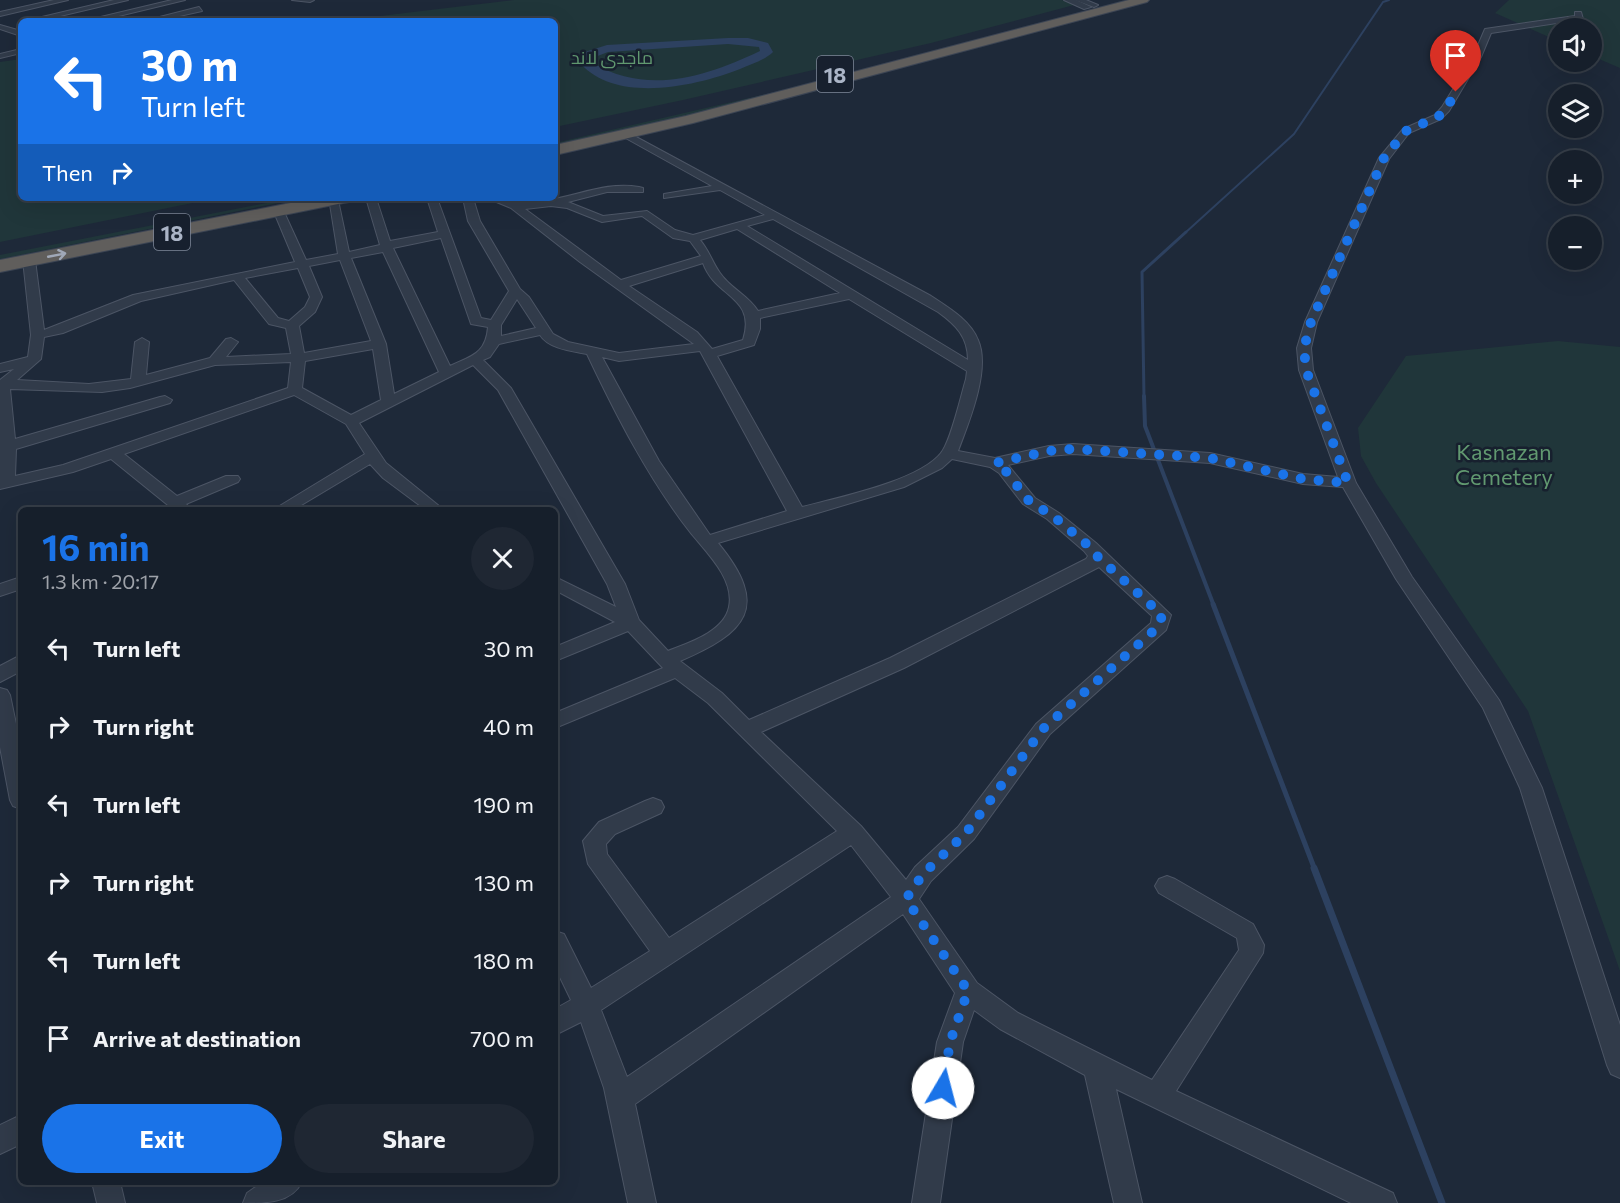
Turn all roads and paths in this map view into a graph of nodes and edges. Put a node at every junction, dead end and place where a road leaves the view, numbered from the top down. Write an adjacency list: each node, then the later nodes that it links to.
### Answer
1 (47, 0): 14 (street)
2 (64, 0): 12 (street)
3 (124, 0): 16 (street)
4 (181, 0): 19 (street)
5 (196, 0): 13 (street)
6 (296, 0): 7 (street)
7 (310, 0)
8 (1068, 0): 11 (street)
9 (1114, 0): 11 (highway, 18)
10 (1143, 0): 26 (highway, 18)
11 (1087, 4): 24 (highway, 18)
12 (21, 9): 14 (street); 16 (street)
13 (199, 9): 20 (street); 21 (street)
14 (0, 12)
15 (1578, 14): 93 (street)
16 (47, 17): 17 (street); 18 (street)
17 (42, 18)
18 (50, 18)
19 (101, 18)
20 (161, 18)
21 (201, 18)
22 (18, 24): 23 (street)
23 (18, 34)
24 (989, 34): 26 (highway); 31 (highway, 18)
25 (18, 36): 27 (street)
26 (1004, 38): 30 (highway, 18)
27 (10, 39)
28 (18, 53): 29 (street)
29 (0, 56)
30 (625, 134): 32 (highway, 18); 33 (street)
31 (558, 138)
32 (558, 149)
33 (722, 187): 35 (street); 46 (street)
34 (639, 190): 43 (street)
35 (668, 196)
36 (313, 201): 44 (highway, 18)
37 (317, 201): 47 (highway)
38 (331, 201): 53 (street)
39 (372, 201): 51 (street)
40 (433, 201): 49 (street)
41 (469, 201): 60 (street)
42 (501, 201): 45 (street)
43 (553, 203): 45 (street); 50 (street)
44 (277, 205): 47 (highway, 18); 52 (highway, 18); 56 (street)
45 (515, 206): 59 (street)
46 (773, 216): 48 (street); 78 (street)
47 (247, 218): 55 (highway, 18, one-way to 47)
48 (737, 225): 50 (street); 61 (street)
49 (444, 234): 51 (street); 64 (street)
50 (693, 238): 54 (street)
51 (386, 246): 53 (street); 79 (street)
52 (0, 251)
53 (344, 256): 56 (street); 70 (street)
54 (708, 258): 59 (street); 62 (street)
55 (29, 260): 57 (highway, 18); 66 (street)
56 (299, 263): 58 (street); 63 (street)
57 (0, 266)
58 (237, 276): 63 (street); 66 (street)
59 (621, 284): 71 (street)
60 (515, 291): 64 (street); 65 (street)
61 (853, 294): 62 (street); 78 (street)
62 (754, 316): 71 (street)
63 (292, 325): 73 (street)
64 (495, 325): 67 (street)
65 (542, 331): 67 (street); 72 (street)
66 (38, 335): 75 (street)
67 (494, 341): 74 (street)
68 (142, 342): 80 (street)
69 (231, 342): 76 (street)
70 (379, 344): 73 (street); 84 (street)
71 (707, 351): 72 (street); 97 (street)
72 (593, 353): 98 (street)
73 (298, 358): 76 (street); 82 (street)
74 (474, 359): 79 (street); 103 (street)
75 (33, 360): 77 (street); 81 (street)
76 (215, 361): 80 (street)
77 (0, 368)
78 (976, 370): 88 (street)
79 (446, 372): 84 (street)
80 (138, 381): 81 (street)
81 (1, 385): 86 (street)
82 (295, 390): 85 (street); 87 (street)
83 (165, 400): 86 (street)
84 (389, 404): 85 (street)
85 (351, 421): 89 (street)
86 (8, 446): 92 (street)
87 (113, 453): 92 (street); 94 (street)
88 (949, 454): 90 (street); 97 (street)
89 (372, 456): 95 (street); 96 (street)
90 (995, 463): 93 (street); 99 (street)
91 (232, 479): 94 (street)
92 (3, 483)
93 (1348, 483): 121 (street)
94 (180, 506)
95 (286, 507)
96 (432, 507)
97 (796, 513): 98 (street)
98 (708, 541): 106 (street)
99 (1097, 556): 110 (street); 115 (street)
100 (18, 584): 102 (street)
101 (558, 585): 103 (street)
102 (0, 590)
103 (630, 622): 104 (street); 106 (street)
104 (558, 653)
105 (18, 664): 107 (street)
106 (670, 665): 109 (street); 110 (street)
107 (0, 675)
108 (0, 694): 111 (street)
109 (558, 720)
110 (746, 730): 113 (street)
111 (18, 778)
112 (653, 807): 117 (street)
113 (853, 832): 115 (street); 117 (street)
114 (1167, 886): 123 (street)
115 (906, 899): 118 (street); 124 (street)
116 (558, 948): 119 (street)
117 (666, 953): 119 (street)
118 (968, 991): 122 (street); 132 (street)
119 (587, 1005): 120 (street); 124 (street)
120 (558, 1021)
121 (1620, 1065)
122 (1097, 1067): 123 (street); 133 (street)
123 (1158, 1095): 134 (street)
124 (620, 1098): 131 (street)
125 (18, 1131): 126 (street)
126 (0, 1140)
127 (107, 1185): 129 (street)
128 (283, 1185): 130 (street)
129 (111, 1203)
130 (256, 1203)
131 (642, 1203)
132 (926, 1203)
133 (1128, 1203)
134 (1383, 1203)

